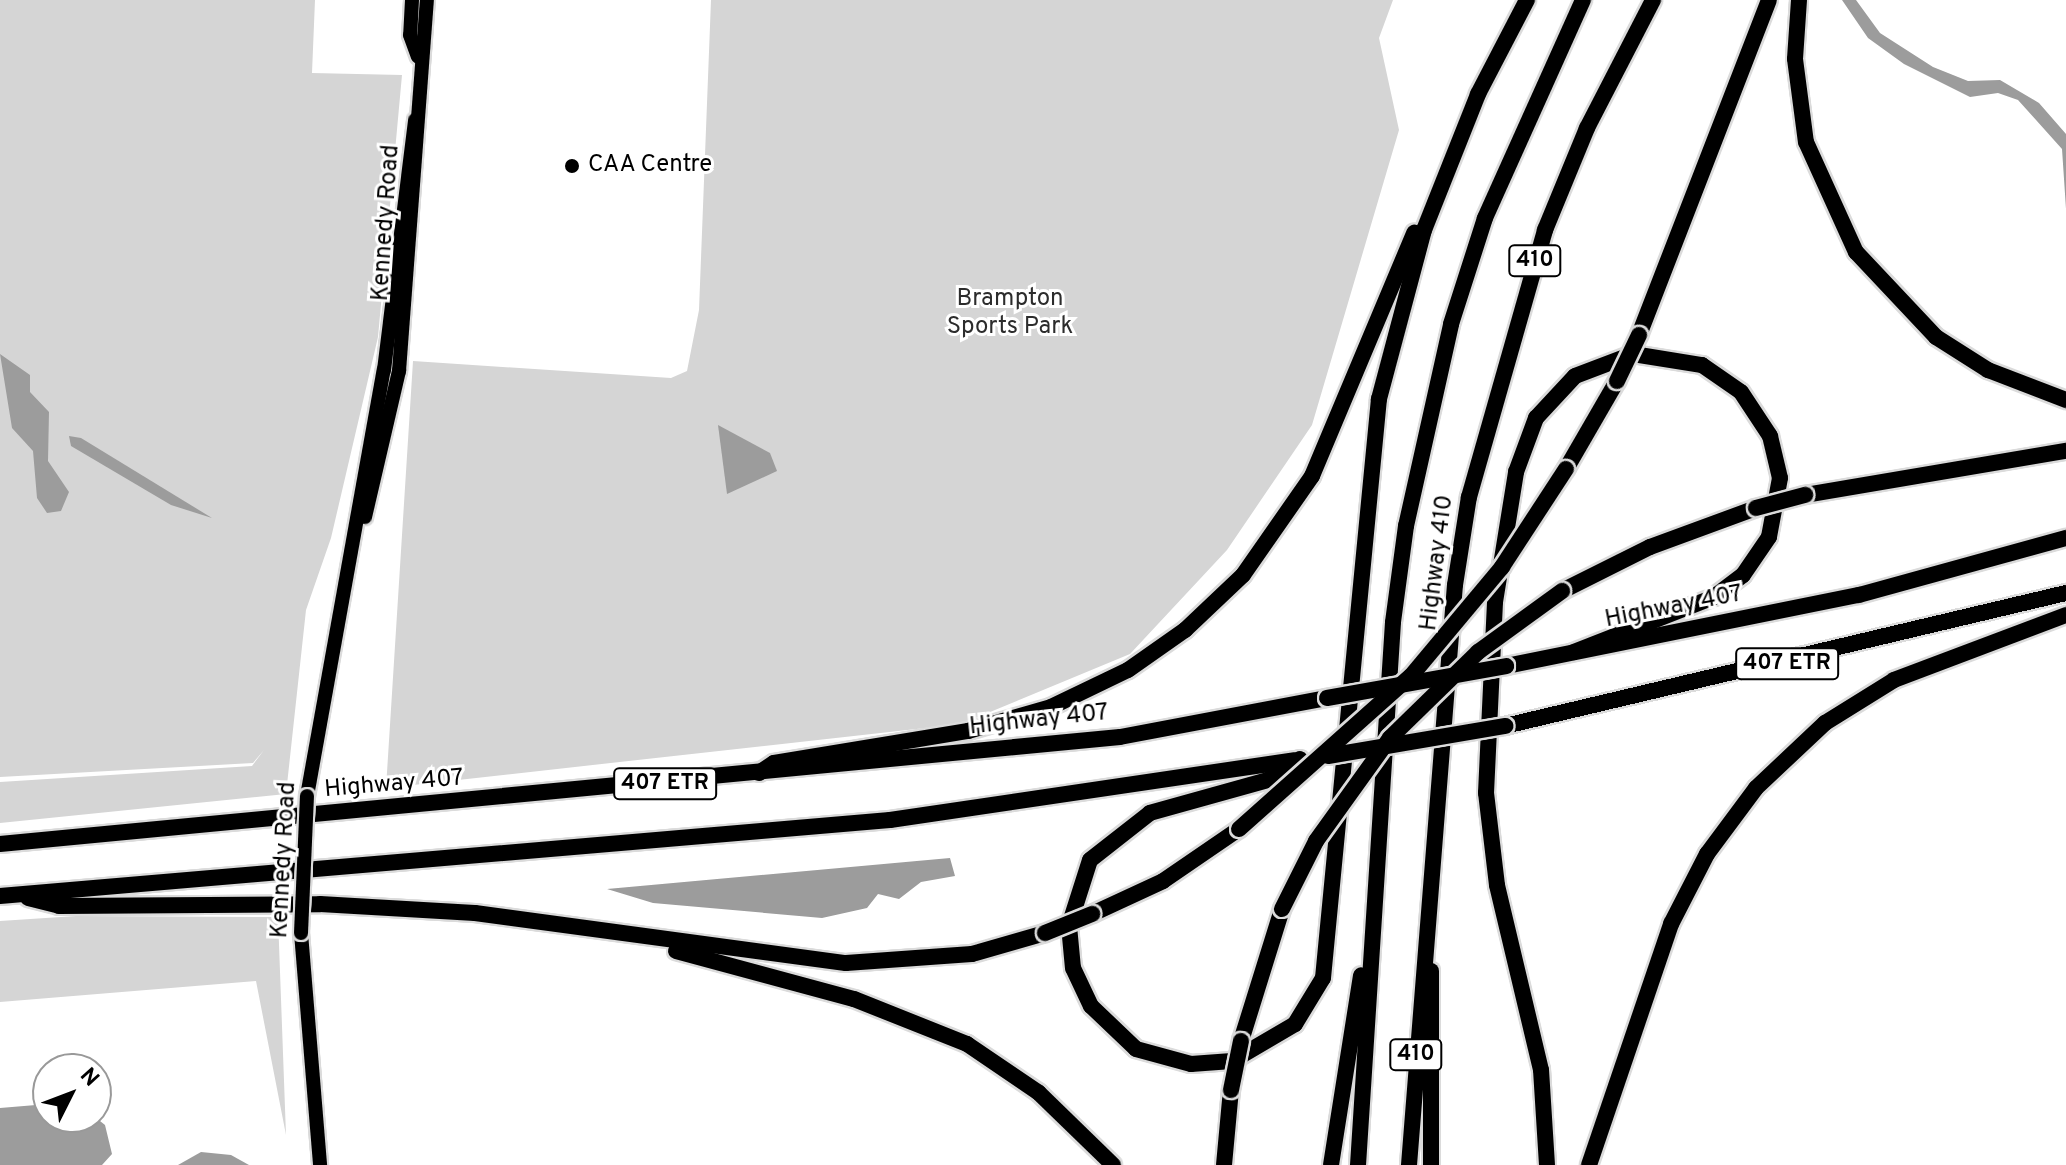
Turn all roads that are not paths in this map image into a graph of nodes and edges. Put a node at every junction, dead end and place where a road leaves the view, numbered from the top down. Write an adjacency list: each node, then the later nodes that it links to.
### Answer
1 (412, 0): 8 (main road, Kennedy Road)
2 (427, 0): 8 (main road, Kennedy Road)
3 (1527, 0): 9 (highway)
4 (1583, 0): 22 (highway, Highway 410 / 410)
5 (1653, 0): 21 (highway, Highway 410 / 410)
6 (1769, 0): 20 (highway, bridge)
7 (1799, 0): 10 (highway)
8 (418, 57): 23 (main road, Kennedy Road, bridge)
9 (1478, 94): 16 (highway); 17 (highway)
10 (2066, 400)
11 (2066, 451): 25 (highway, bridge)
12 (2066, 538): 15 (highway, Highway 407 / 407 ETR)
13 (2066, 593): 16 (highway, 407 ETR, bridge)
14 (2066, 615): 31 (highway)
15 (1574, 652): 17 (highway, Highway 407 / 407 ETR, bridge); 30 (highway)
16 (1300, 759): 19 (highway, 407 ETR)
17 (753, 777): 18 (highway, Highway 407 / 407 ETR)
18 (0, 844)
19 (8, 895): 20 (highway)
20 (634, 935): 24 (highway)
21 (1429, 945): 28 (highway, Highway 410 / 410); 29 (highway)
22 (1368, 951): 26 (highway); 27 (highway, Highway 410 / 410)
23 (320, 1165)
24 (1113, 1165)
25 (1224, 1165)
26 (1331, 1165)
27 (1358, 1165)
28 (1409, 1165)
29 (1431, 1165)
30 (1547, 1165)
31 (1589, 1165)

